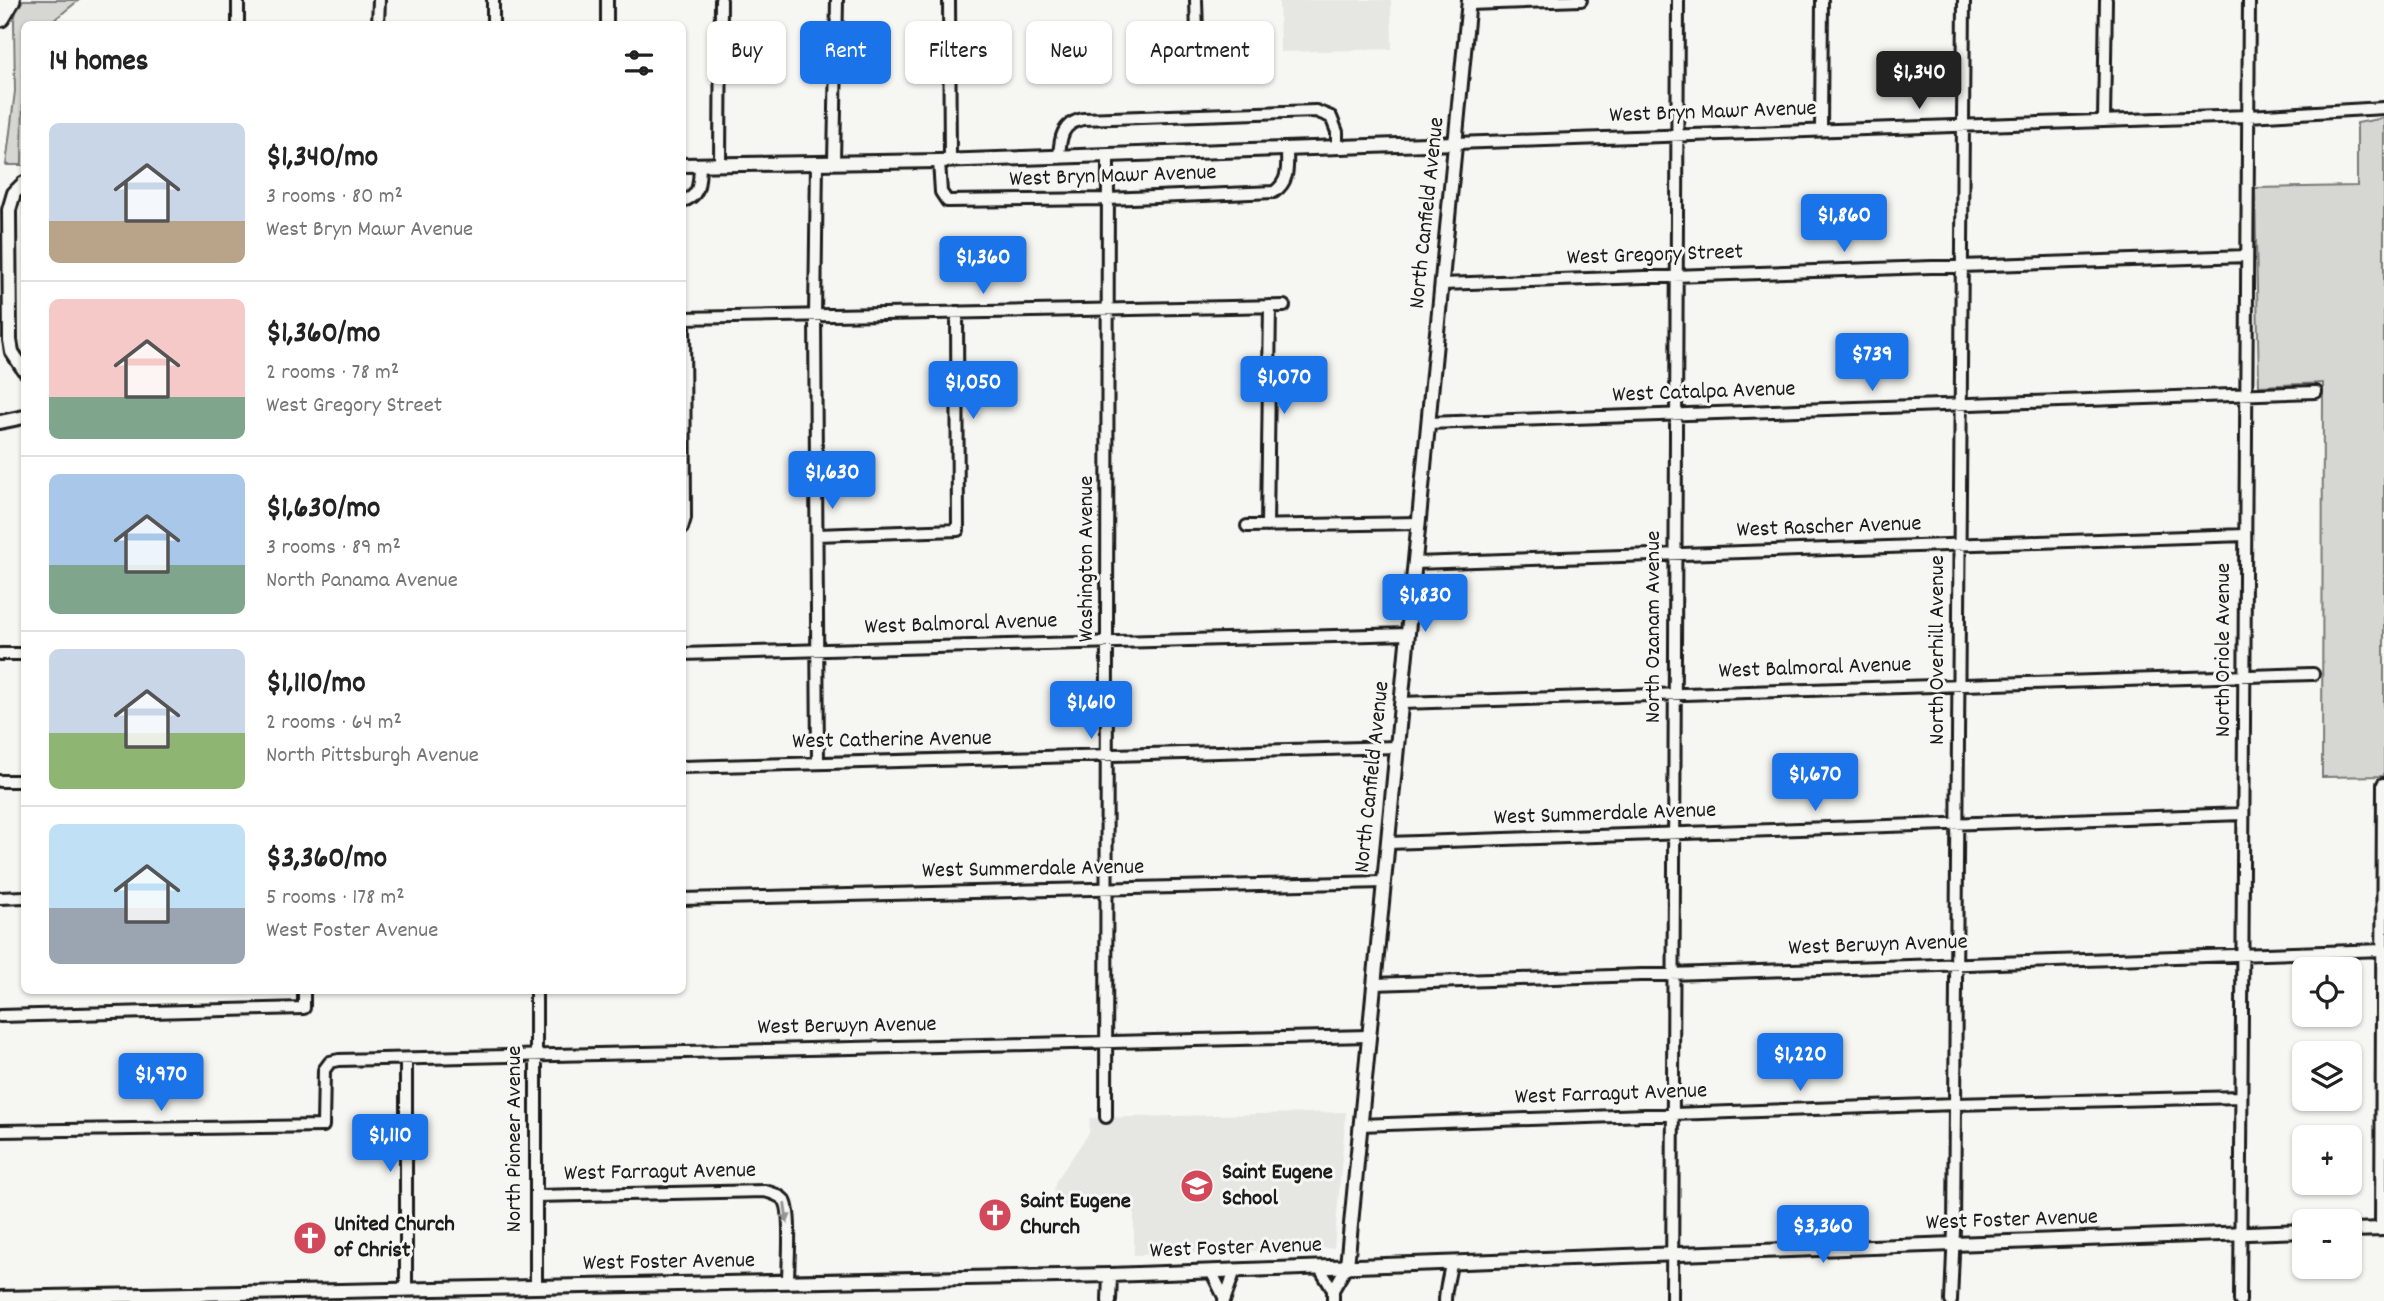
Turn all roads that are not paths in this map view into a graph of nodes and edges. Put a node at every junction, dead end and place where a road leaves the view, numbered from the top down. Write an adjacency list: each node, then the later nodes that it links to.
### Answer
1 (10, 0): 17 (highway)
2 (238, 0): 18 (street)
3 (379, 0): 19 (street)
4 (493, 0): 20 (street)
5 (607, 0): 21 (street)
6 (721, 0): 37 (street)
7 (836, 0): 36 (street)
8 (949, 0): 34 (street)
9 (1196, 0): 22 (street)
10 (1581, 0): 16 (street)
11 (1678, 0): 28 (street, North Ozanam Avenue)
12 (1822, 0): 27 (street)
13 (1964, 0): 26 (street, North Overhill Avenue)
14 (2106, 0): 25 (street)
15 (2249, 0): 24 (street, North Oriole Avenue)
16 (1469, 2): 29 (street, North Canfield Avenue)
17 (0, 18)
18 (238, 21)
19 (378, 21)
20 (493, 21)
21 (607, 21)
22 (1197, 21)
23 (2384, 108): 24 (street, West Bryn Mawr Avenue)
24 (2248, 116): 25 (street, West Bryn Mawr Avenue); 43 (street, North Oriole Avenue)
25 (2104, 120): 26 (street, West Bryn Mawr Avenue)
26 (1963, 125): 27 (street, West Bryn Mawr Avenue); 44 (street, North Overhill Avenue)
27 (1821, 129): 28 (street, West Bryn Mawr Avenue)
28 (1678, 135): 29 (street, West Bryn Mawr Avenue); 45 (street, North Ozanam Avenue)
29 (1455, 143): 30 (street, West Bryn Mawr Avenue); 46 (street, North Canfield Avenue)
30 (1337, 147): 31 (street, West Bryn Mawr Avenue); 33 (street, West Bryn Mawr Avenue)
31 (1287, 149): 32 (street, West Bryn Mawr Avenue); 41 (street, West Bryn Mawr Avenue)
32 (1108, 155): 33 (street, West Bryn Mawr Avenue); 41 (street, Washington Avenue)
33 (1059, 157): 34 (street, West Bryn Mawr Avenue)
34 (944, 160): 36 (street, West Bryn Mawr Avenue); 41 (street, West Bryn Mawr Avenue)
35 (817, 162): 36 (street, West Bryn Mawr Avenue); 37 (street, West Bryn Mawr Avenue); 51 (street)
36 (834, 162)
37 (720, 164): 39 (street, West Bryn Mawr Avenue)
38 (686, 165): 39 (street, West Bryn Mawr Avenue)
39 (700, 165): 42 (street)
40 (21, 186): 53 (street)
41 (1108, 199): 49 (street, Washington Avenue)
42 (686, 200)
43 (2247, 256): 44 (street, West Gregory Street); 55 (street, North Oriole Avenue)
44 (1962, 265): 45 (street, West Gregory Street); 56 (street, North Overhill Avenue)
45 (1677, 276): 46 (street, West Gregory Street); 57 (street, North Ozanam Avenue)
46 (1442, 284): 60 (street, North Canfield Avenue)
47 (1270, 306): 48 (street); 49 (street); 63 (street)
48 (1284, 306)
49 (1108, 309): 50 (street); 70 (street, Washington Avenue)
50 (957, 313): 51 (street); 64 (street)
51 (815, 316): 52 (street); 64 (street)
52 (686, 318)
53 (21, 366)
54 (2316, 392): 55 (street, West Catalpa Avenue)
55 (2246, 395): 56 (street, West Catalpa Avenue); 65 (street, North Oriole Avenue)
56 (1961, 405): 57 (street, West Catalpa Avenue); 66 (street, North Overhill Avenue)
57 (1676, 416): 60 (street, West Catalpa Avenue); 67 (street, North Ozanam Avenue)
58 (21, 418): 59 (street)
59 (0, 422)
60 (1428, 423): 61 (street, North Canfield Avenue)
61 (1419, 523): 63 (street); 68 (street, North Canfield Avenue)
62 (1247, 526): 63 (street)
63 (1267, 526)
64 (817, 535): 71 (street)
65 (2245, 535): 66 (street, West Rascher Avenue); 76 (street, North Oriole Avenue)
66 (1960, 545): 67 (street, West Rascher Avenue); 77 (street, North Overhill Avenue)
67 (1675, 554): 68 (street, West Rascher Avenue); 78 (street, North Ozanam Avenue)
68 (1415, 563): 69 (street, North Canfield Avenue)
69 (1408, 634): 70 (street, West Balmoral Avenue); 79 (street, North Canfield Avenue)
70 (1107, 642): 71 (street, West Balmoral Avenue); 81 (street, Washington Avenue)
71 (817, 650): 74 (street, West Balmoral Avenue); 82 (street)
72 (0, 654): 73 (street)
73 (21, 654)
74 (686, 654)
75 (2313, 674): 76 (street, West Balmoral Avenue)
76 (2244, 675): 77 (street, West Balmoral Avenue); 87 (street, North Oriole Avenue)
77 (1959, 685): 78 (street, West Balmoral Avenue); 88 (street, North Overhill Avenue)
78 (1675, 694): 79 (street, West Balmoral Avenue); 89 (street, North Ozanam Avenue)
79 (1401, 703): 80 (street, North Canfield Avenue)
80 (1397, 747): 81 (street, West Catherine Avenue); 90 (street, North Canfield Avenue)
81 (1107, 757): 82 (street, West Catherine Avenue); 92 (street, Washington Avenue)
82 (818, 763): 83 (street, West Catherine Avenue)
83 (686, 766)
84 (0, 781): 85 (street)
85 (21, 781)
86 (2384, 784): 96 (street)
87 (2244, 814): 88 (street, West Summerdale Avenue); 97 (street, North Oriole Avenue)
88 (1958, 824): 89 (street, West Summerdale Avenue); 98 (street, North Overhill Avenue)
89 (1674, 834): 90 (street, West Summerdale Avenue); 99 (street, North Ozanam Avenue)
90 (1388, 843): 91 (street, North Canfield Avenue)
91 (1384, 883): 92 (street, West Summerdale Avenue); 100 (street, North Canfield Avenue)
92 (1107, 889): 95 (street, West Summerdale Avenue); 105 (street, Washington Avenue)
93 (21, 897): 94 (street)
94 (0, 898)
95 (686, 899)
96 (2384, 950): 97 (street, West Berwyn Avenue); 115 (street)
97 (2242, 955): 98 (street, West Berwyn Avenue); 108 (street, North Oriole Avenue)
98 (1956, 964): 99 (street, West Berwyn Avenue); 109 (street, North Overhill Avenue)
99 (1673, 974): 100 (street, West Berwyn Avenue); 110 (street, North Ozanam Avenue)
100 (1374, 984): 104 (street, North Canfield Avenue)
101 (304, 994): 103 (street)
102 (536, 994): 106 (street, North Pioneer Avenue)
103 (0, 1016)
104 (1369, 1036): 105 (street, West Berwyn Avenue); 112 (street, North Canfield Avenue)
105 (1107, 1041): 106 (street, West Berwyn Avenue); 111 (street, Washington Avenue)
106 (536, 1055): 107 (street, West Berwyn Avenue); 114 (street, North Pioneer Avenue)
107 (406, 1059): 113 (street, West Berwyn Avenue); 129 (street)
108 (2241, 1097): 109 (street, West Farragut Avenue); 118 (street, North Oriole Avenue)
109 (1955, 1104): 110 (street, West Farragut Avenue); 119 (street, North Overhill Avenue)
110 (1673, 1113): 112 (street, West Farragut Avenue); 120 (street, North Ozanam Avenue)
111 (1106, 1117)
112 (1360, 1125): 122 (street, North Canfield Avenue)
113 (0, 1131)
114 (536, 1196): 127 (street, West Farragut Avenue, one-way to 127); 128 (street, North Pioneer Avenue)
115 (2383, 1229): 116 (street)
116 (2362, 1230)
117 (2292, 1232): 118 (street, West Foster Avenue)
118 (2241, 1234): 119 (street, West Foster Avenue); 138 (street, North Oriole Avenue)
119 (1953, 1244): 120 (street, West Foster Avenue); 137 (street, North Overhill Avenue)
120 (1672, 1254): 121 (street, West Foster Avenue); 136 (street, North Ozanam Avenue)
121 (1445, 1262): 122 (street, West Foster Avenue); 135 (street)
122 (1347, 1266): 123 (street, West Foster Avenue); 131 (street)
123 (1320, 1267): 124 (street, West Foster Avenue); 131 (street)
124 (1235, 1270): 125 (street, West Foster Avenue); 133 (street)
125 (1211, 1271): 126 (street, West Foster Avenue); 133 (street)
126 (1110, 1275): 127 (street, West Foster Avenue); 134 (street)
127 (788, 1281): 128 (street, West Foster Avenue)
128 (536, 1287): 130 (street, West Foster Avenue)
129 (406, 1289): 130 (street, West Foster Avenue); 132 (street, West Foster Avenue)
130 (464, 1295)
131 (1333, 1296)
132 (0, 1298)
133 (1224, 1299)
134 (1110, 1301)
135 (1445, 1301)
136 (1672, 1301)
137 (1951, 1301)
138 (2240, 1301)

